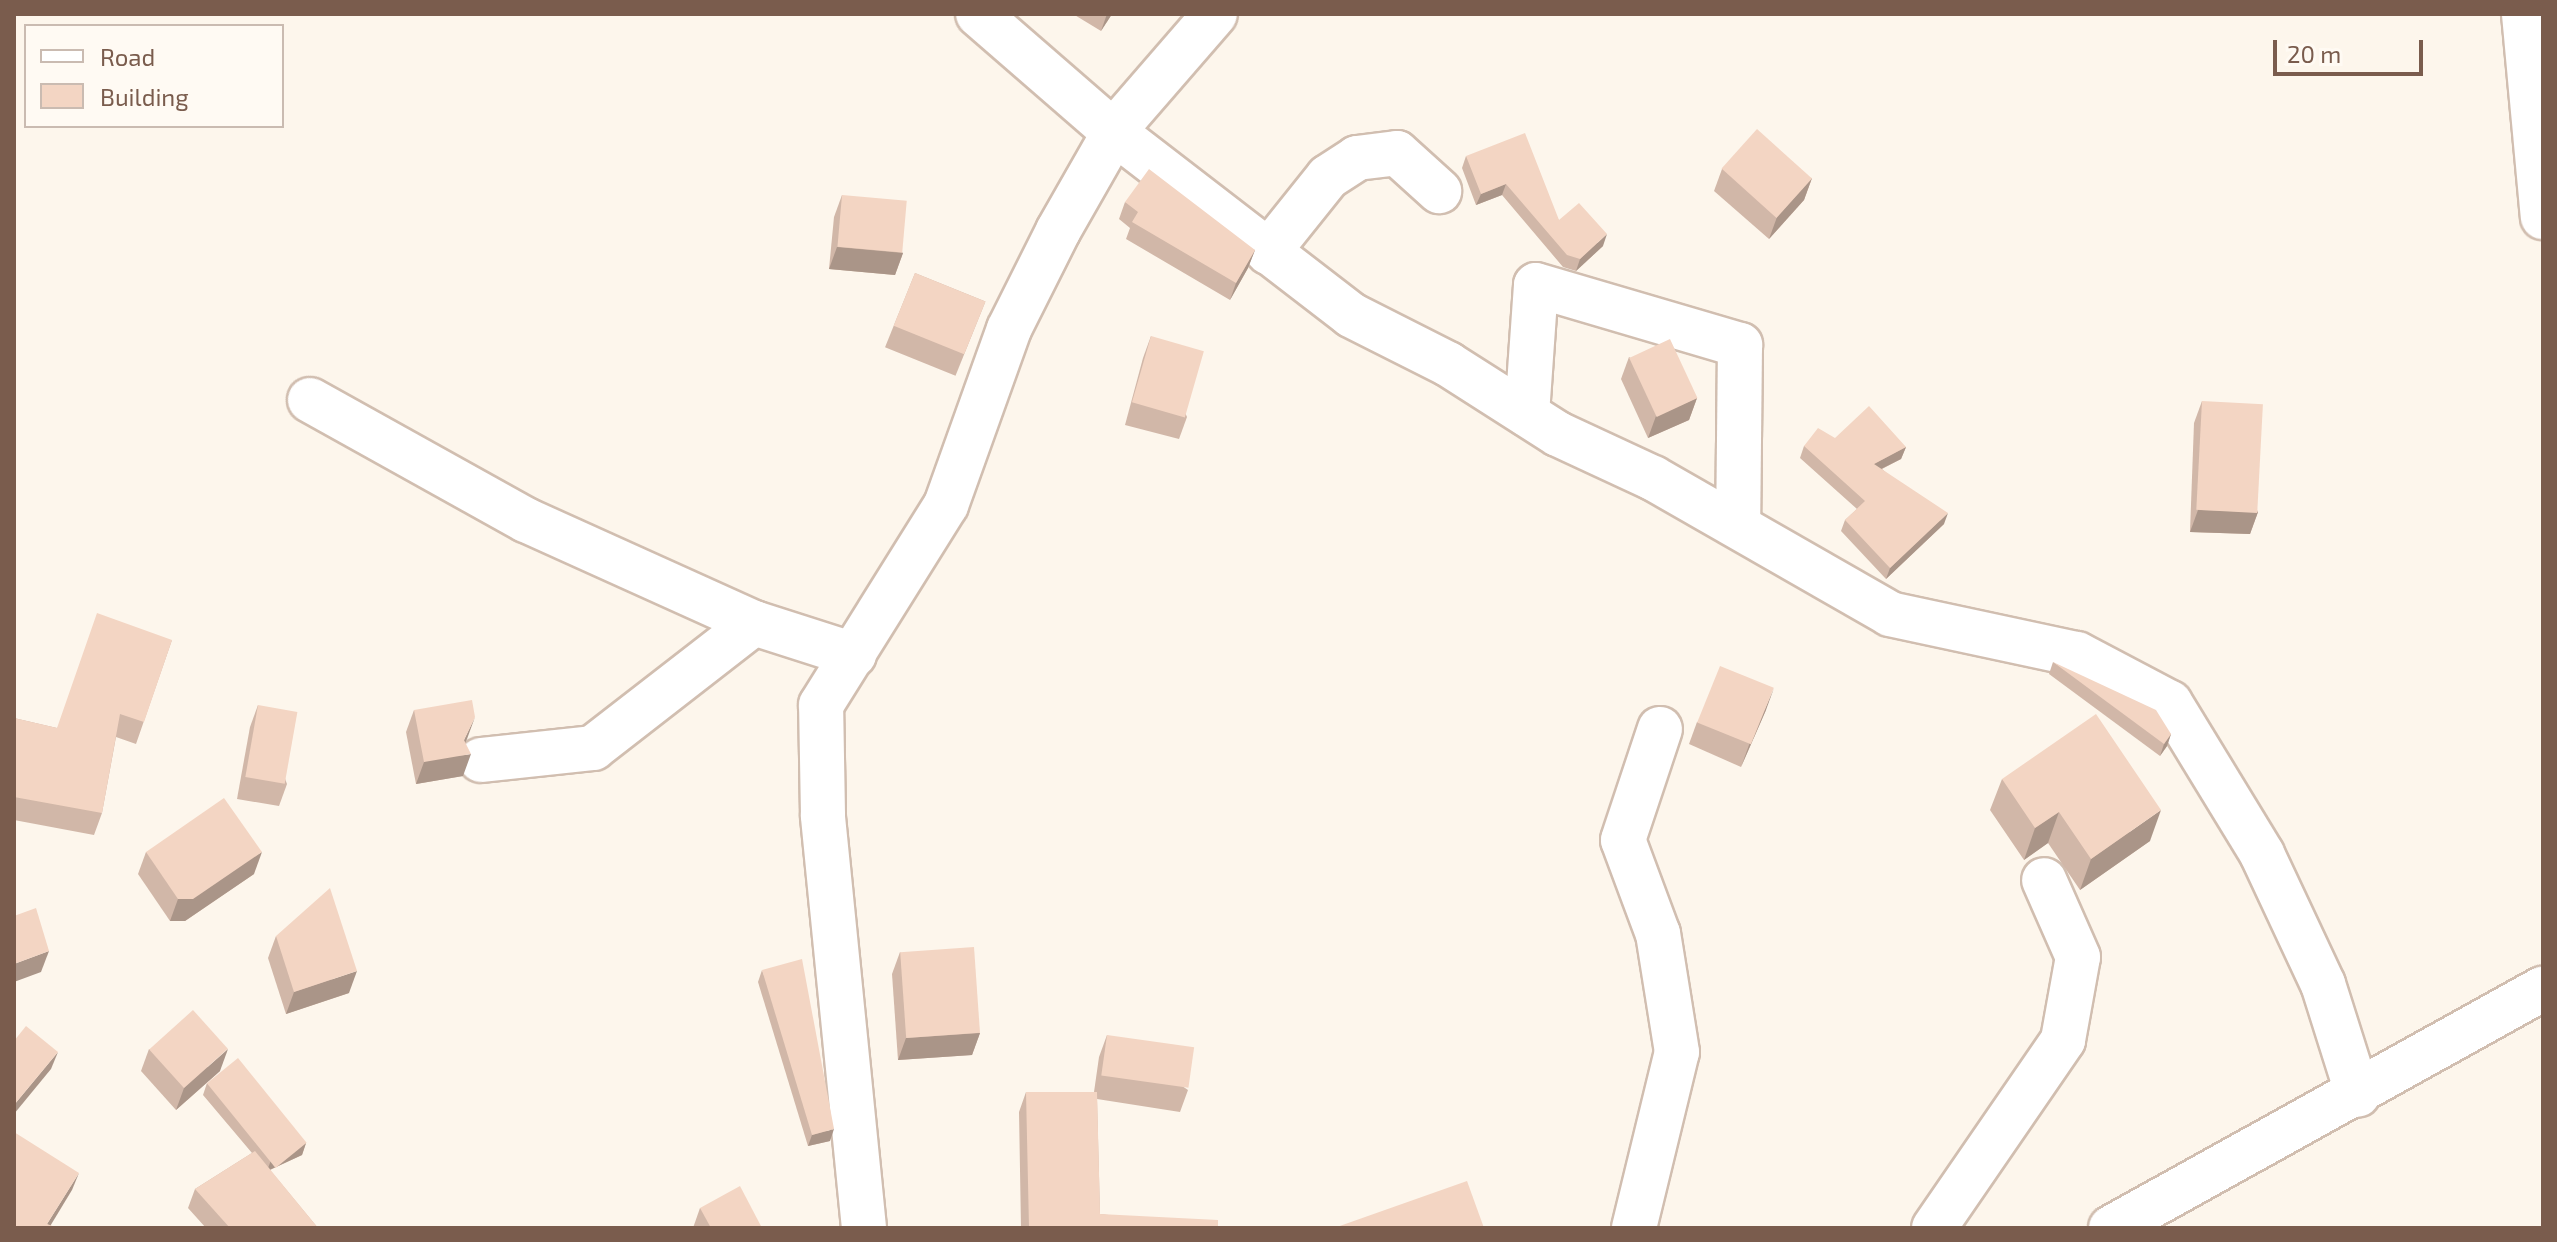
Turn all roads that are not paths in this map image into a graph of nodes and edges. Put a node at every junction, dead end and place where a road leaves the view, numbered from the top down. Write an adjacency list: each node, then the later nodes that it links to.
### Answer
1 (978, 14): 4 (street)
2 (1215, 14): 4 (street)
3 (2524, 14): 6 (street)
4 (1115, 133): 7 (street); 12 (street)
5 (1439, 191): 7 (street)
6 (2543, 217)
7 (1268, 252): 9 (street)
8 (310, 400): 11 (street)
9 (1527, 414): 10 (street); 10 (street)
10 (1738, 525): 17 (street)
11 (754, 623): 12 (street); 14 (street)
12 (854, 655): 18 (street)
13 (1660, 729): 19 (street)
14 (481, 760)
15 (2044, 880): 20 (street)
16 (2543, 989): 17 (street)
17 (2358, 1095): 21 (street)
18 (864, 1228)
19 (1634, 1228)
20 (1934, 1228)
21 (2111, 1228)

